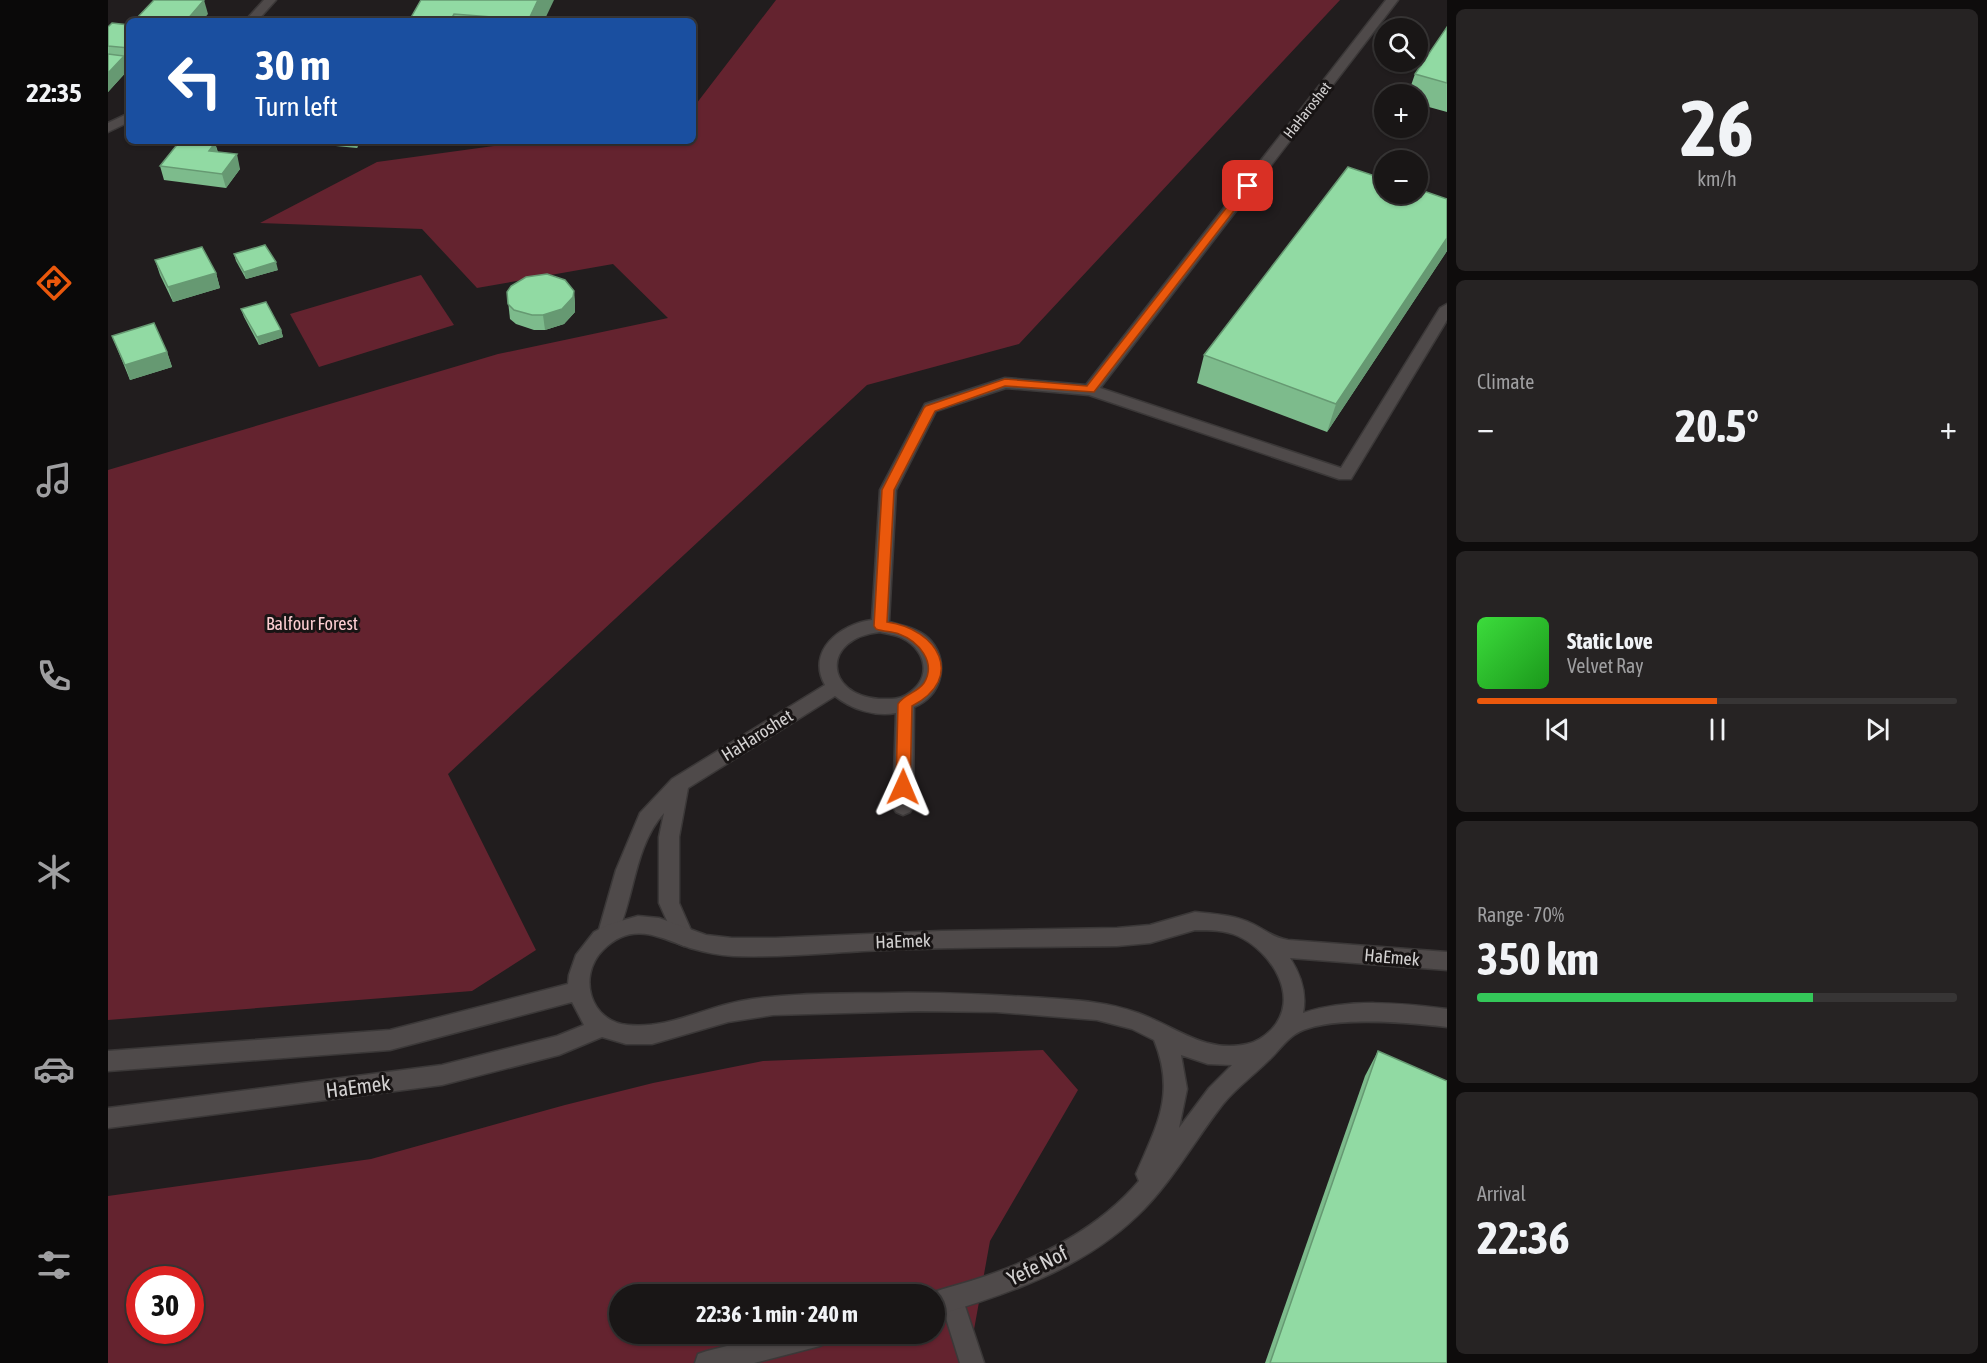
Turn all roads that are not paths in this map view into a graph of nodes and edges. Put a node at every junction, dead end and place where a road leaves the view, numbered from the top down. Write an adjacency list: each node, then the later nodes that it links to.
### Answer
1 (270, 0): 3 (street)
2 (1392, 0): 7 (street, HaHaroshet)
3 (254, 18)
4 (126, 119): 5 (street)
5 (108, 128)
6 (1447, 308): 7 (street)
7 (1090, 390): 8 (street)
8 (880, 626): 9 (street); 10 (street)
9 (836, 687): 10 (street); 11 (street, HaHaroshet)
10 (905, 704): 12 (street)
11 (679, 784): 13 (street, HaHaroshet); 14 (street)
12 (903, 807)
13 (608, 933): 14 (street, HaEmek); 17 (street, HaEmek)
14 (684, 937): 15 (street, HaEmek)
15 (1266, 945): 16 (street, HaEmek); 21 (street, HaEmek)
16 (1447, 961)
17 (578, 992): 19 (street); 22 (street)
18 (1447, 1018): 21 (street)
19 (603, 1027): 20 (street); 23 (street, HaEmek)
20 (1162, 1034): 21 (street); 24 (street, Yefe Nof)
21 (1279, 1036): 24 (street, Yefe Nof)
22 (108, 1061)
23 (108, 1118)
24 (1130, 1208): 25 (street, Yefe Nof)
25 (945, 1300)
26 (945, 1305): 29 (street)
27 (781, 1344): 28 (street)
28 (707, 1363)
29 (972, 1363)

